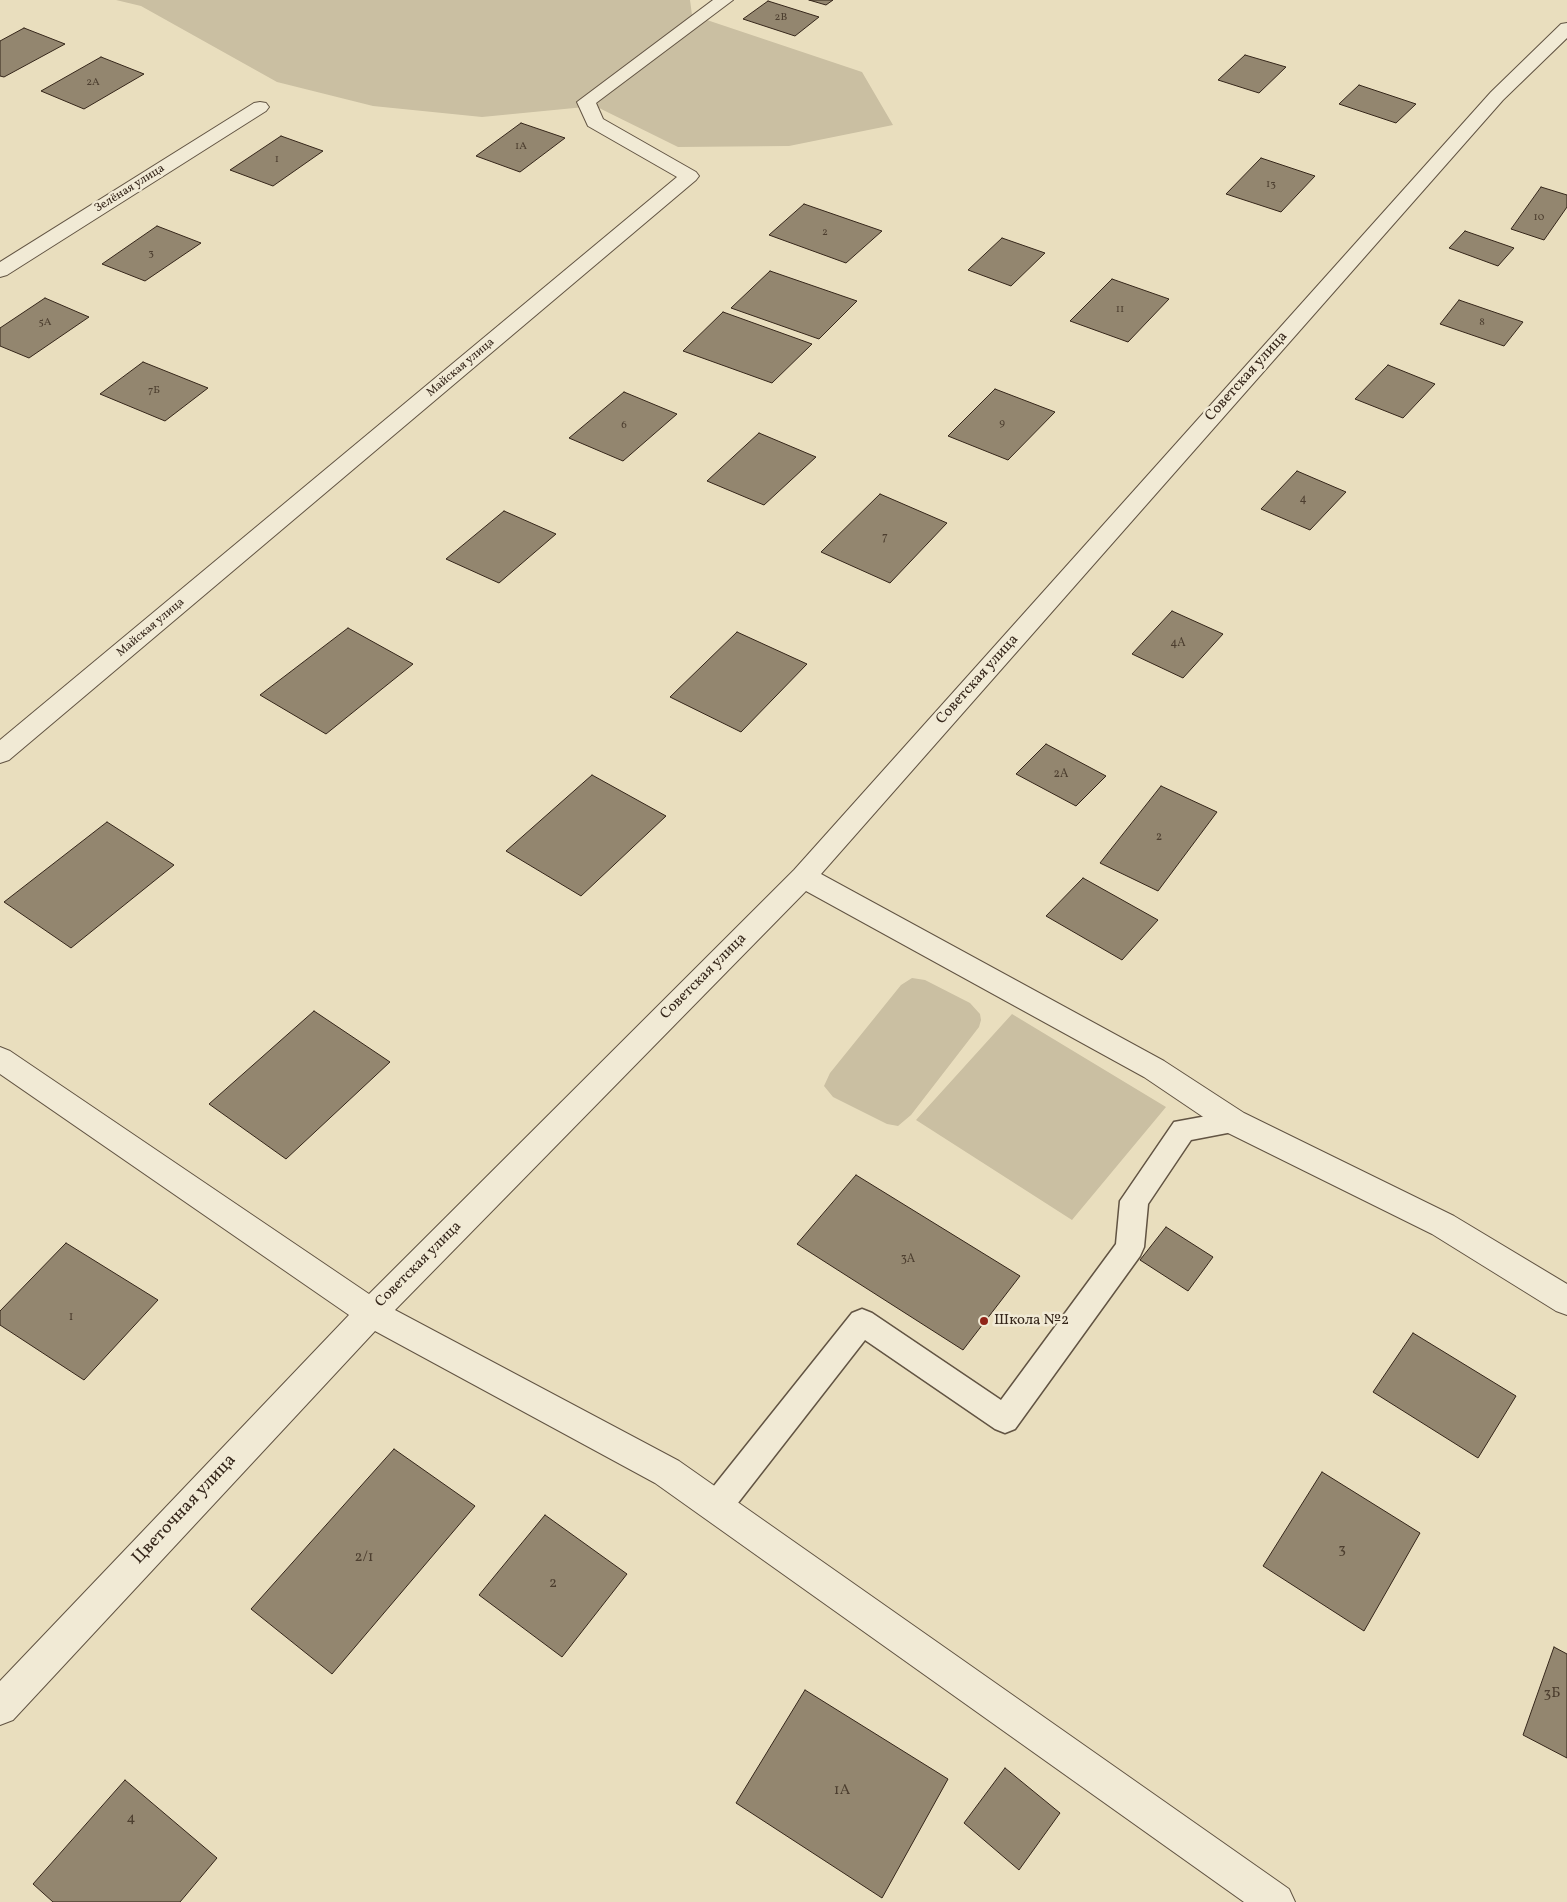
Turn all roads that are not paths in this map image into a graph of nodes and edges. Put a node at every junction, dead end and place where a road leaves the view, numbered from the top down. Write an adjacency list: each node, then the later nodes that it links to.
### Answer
1 (724, 0): 5 (street, Майская улица)
2 (1567, 28): 6 (street, Советская улица)
3 (260, 107): 4 (street, Зелёная улица)
4 (0, 271)
5 (0, 754)
6 (803, 877): 8 (street); 10 (street, Советская улица)
7 (0, 1059): 10 (street)
8 (1234, 1122): 9 (street); 11 (lane)
9 (1567, 1301)
10 (371, 1313): 11 (street); 12 (street, Цветочная улица)
11 (716, 1507): 13 (street)
12 (0, 1707)
13 (1276, 1902)

